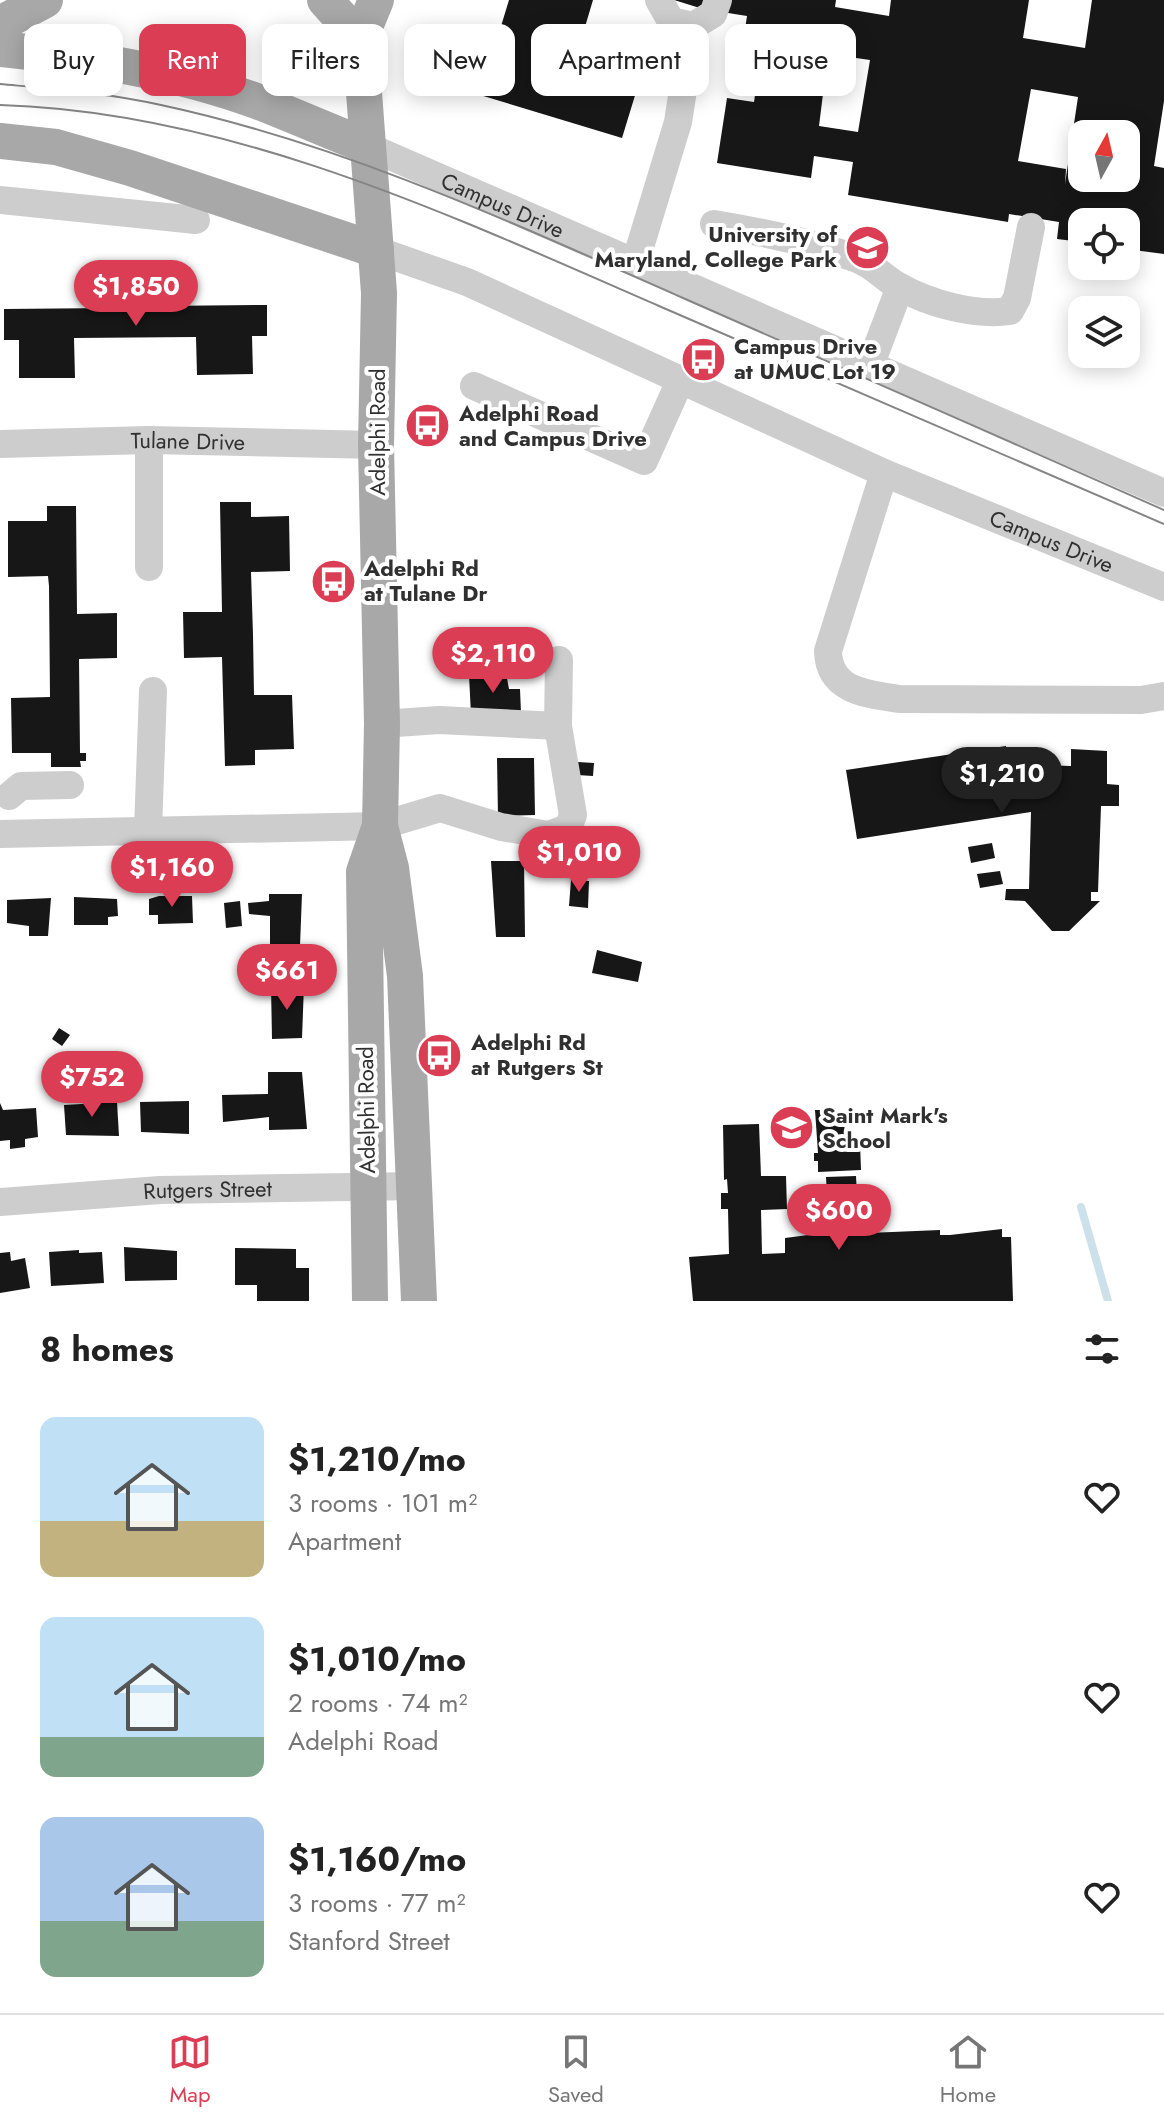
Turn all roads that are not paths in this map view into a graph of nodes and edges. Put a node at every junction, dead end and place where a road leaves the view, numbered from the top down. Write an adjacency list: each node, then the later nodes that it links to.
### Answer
1 (45, 0): 6 (main road)
2 (325, 0): 7 (main road)
3 (376, 0): 8 (main road, Adelphi Road)
4 (659, 0): 9 (street)
5 (718, 0): 10 (street)
6 (0, 24)
7 (347, 24)
8 (366, 24)
9 (684, 24)
10 (696, 24)
11 (0, 49): 15 (main road, Campus Drive)
12 (364, 96): 15 (main road, Adelphi Road)
13 (682, 96): 21 (street)
14 (0, 141): 20 (main road, Campus Drive)
15 (367, 146): 20 (main road, Adelphi Road); 21 (street, Campus Drive)
16 (0, 200): 17 (street)
17 (196, 220)
18 (714, 224): 22 (street)
19 (1031, 227): 22 (street)
20 (376, 250): 24 (street, Campus Drive); 28 (main road, Adelphi Road)
21 (636, 260): 23 (street, Campus Drive)
22 (900, 287): 23 (street)
23 (870, 366): 30 (street, Campus Drive)
24 (680, 381): 25 (street); 29 (street, Campus Drive)
25 (474, 386)
26 (149, 440): 27 (street, Tulane Drive); 28 (street, Tulane Drive); 31 (street)
27 (0, 444)
28 (376, 445): 36 (main road, Adelphi Road)
29 (884, 473): 32 (street, Campus Drive); 35 (street)
30 (1164, 493)
31 (149, 567)
32 (1164, 587)
33 (559, 660): 37 (street)
34 (153, 691): 41 (street)
35 (1164, 696)
36 (382, 724): 37 (street); 40 (main road, Adelphi Road)
37 (558, 726): 40 (street)
38 (70, 785): 39 (street)
39 (5, 795): 42 (street)
40 (380, 826): 41 (street); 44 (main road, Adelphi Road); 45 (main road, Adelphi Road)
41 (148, 830): 42 (street)
42 (45, 832): 43 (street)
43 (0, 834)
44 (367, 1186): 45 (street, Rutgers Street); 46 (street, Rutgers Street); 47 (main road, Adelphi Road)
45 (416, 1186): 48 (main road, Adelphi Road)
46 (0, 1202)
47 (370, 1301)
48 (419, 1301)

